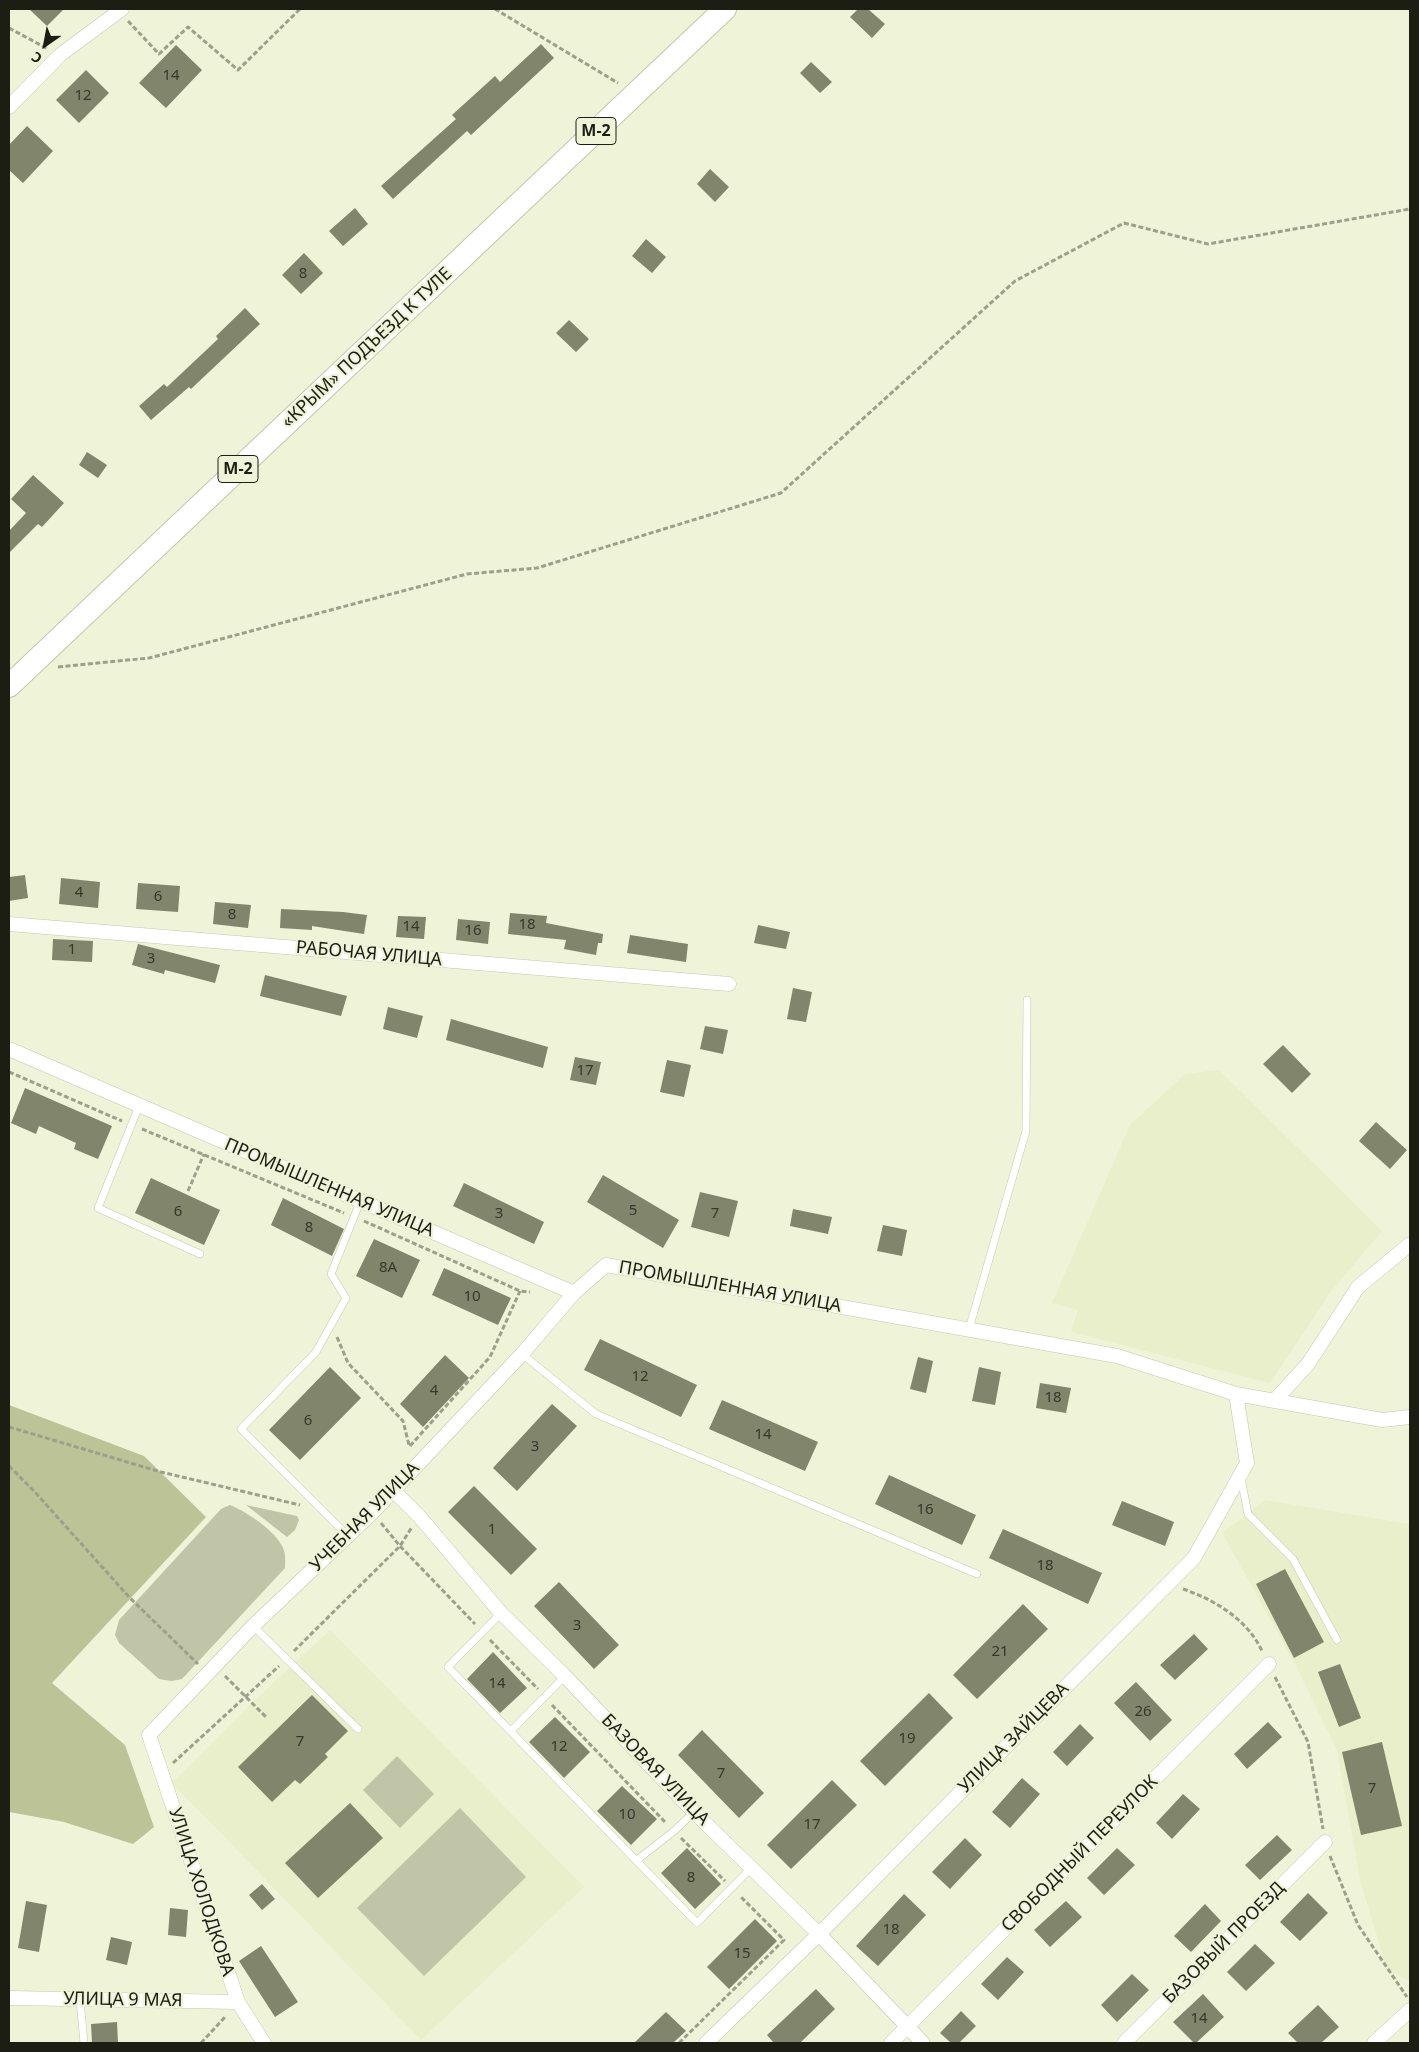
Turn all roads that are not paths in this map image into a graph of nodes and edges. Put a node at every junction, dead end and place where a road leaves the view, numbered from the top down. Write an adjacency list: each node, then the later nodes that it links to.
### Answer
1 (724, 9): 4 (main road, «КРЫМ» ПОДЪЕЗД К ТУЛЕ / М-2)
2 (119, 10): 3 (street)
3 (9, 107)
4 (9, 686)
5 (9, 924): 6 (street, РАБОЧАЯ УЛИЦА)
6 (730, 984)
7 (1027, 1000): 14 (lane)
8 (9, 1049): 9 (street, ПРОМЫШЛЕННАЯ УЛИЦА)
9 (139, 1106): 10 (street, ПРОМЫШЛЕННАЯ УЛИЦА); 12 (lane)
10 (360, 1202): 13 (street, ПРОМЫШЛЕННАЯ УЛИЦА); 21 (lane)
11 (1410, 1244): 17 (street)
12 (200, 1254)
13 (574, 1293): 14 (street, ПРОМЫШЛЕННАЯ УЛИЦА); 15 (street, УЧЕБНАЯ УЛИЦА)
14 (969, 1329): 16 (street, ПРОМЫШЛЕННАЯ УЛИЦА)
15 (522, 1354): 20 (street, УЧЕБНАЯ УЛИЦА); 22 (lane)
16 (1236, 1394): 17 (street, ПРОМЫШЛЕННАЯ УЛИЦА); 19 (street, УЛИЦА ЗАЙЦЕВА)
17 (1275, 1400): 18 (street, ПРОМЫШЛЕННАЯ УЛИЦА)
18 (1410, 1417)
19 (1240, 1475): 25 (lane); 35 (street, УЛИЦА ЗАЙЦЕВА)
20 (394, 1491): 21 (street, УЧЕБНАЯ УЛИЦА); 23 (street, БАЗОВАЯ УЛИЦА)
21 (347, 1535): 24 (street, УЧЕБНАЯ УЛИЦА)
22 (977, 1574)
23 (501, 1613): 27 (street, БАЗОВАЯ УЛИЦА); 29 (lane)
24 (253, 1626): 28 (lane); 30 (street, УЧЕБНАЯ УЛИЦА)
25 (1337, 1640)
26 (1269, 1664): 40 (street, СВОБОДНЫЙ ПЕРЕУЛОК)
27 (565, 1676): 29 (lane); 31 (street, БАЗОВАЯ УЛИЦА)
28 (358, 1729)
29 (511, 1731): 33 (lane)
30 (149, 1735): 38 (street, УЛИЦА ХОЛОДКОВА)
31 (694, 1812): 33 (lane); 34 (street, БАЗОВАЯ УЛИЦА)
32 (1325, 1842): 46 (street, БАЗОВЫЙ ПРОЕЗД)
33 (637, 1860): 34 (lane)
34 (751, 1868): 35 (street, БАЗОВАЯ УЛИЦА)
35 (819, 1934): 40 (street, БАЗОВАЯ УЛИЦА); 43 (street, УЛИЦА ЗАЙЦЕВА)
36 (9, 1998): 37 (street, УЛИЦА 9 МАЯ)
37 (80, 2000): 38 (street, УЛИЦА 9 МАЯ); 41 (lane)
38 (238, 2002): 42 (street, УЛИЦА ХОЛОДКОВА)
39 (1410, 2010): 47 (street)
40 (907, 2026): 44 (street, СВОБОДНЫЙ ПЕРЕУЛОК); 45 (street, БАЗОВАЯ УЛИЦА)
41 (84, 2043)
42 (264, 2043)
43 (706, 2043)
44 (891, 2043)
45 (924, 2043)
46 (1124, 2043)
47 (1374, 2043)

